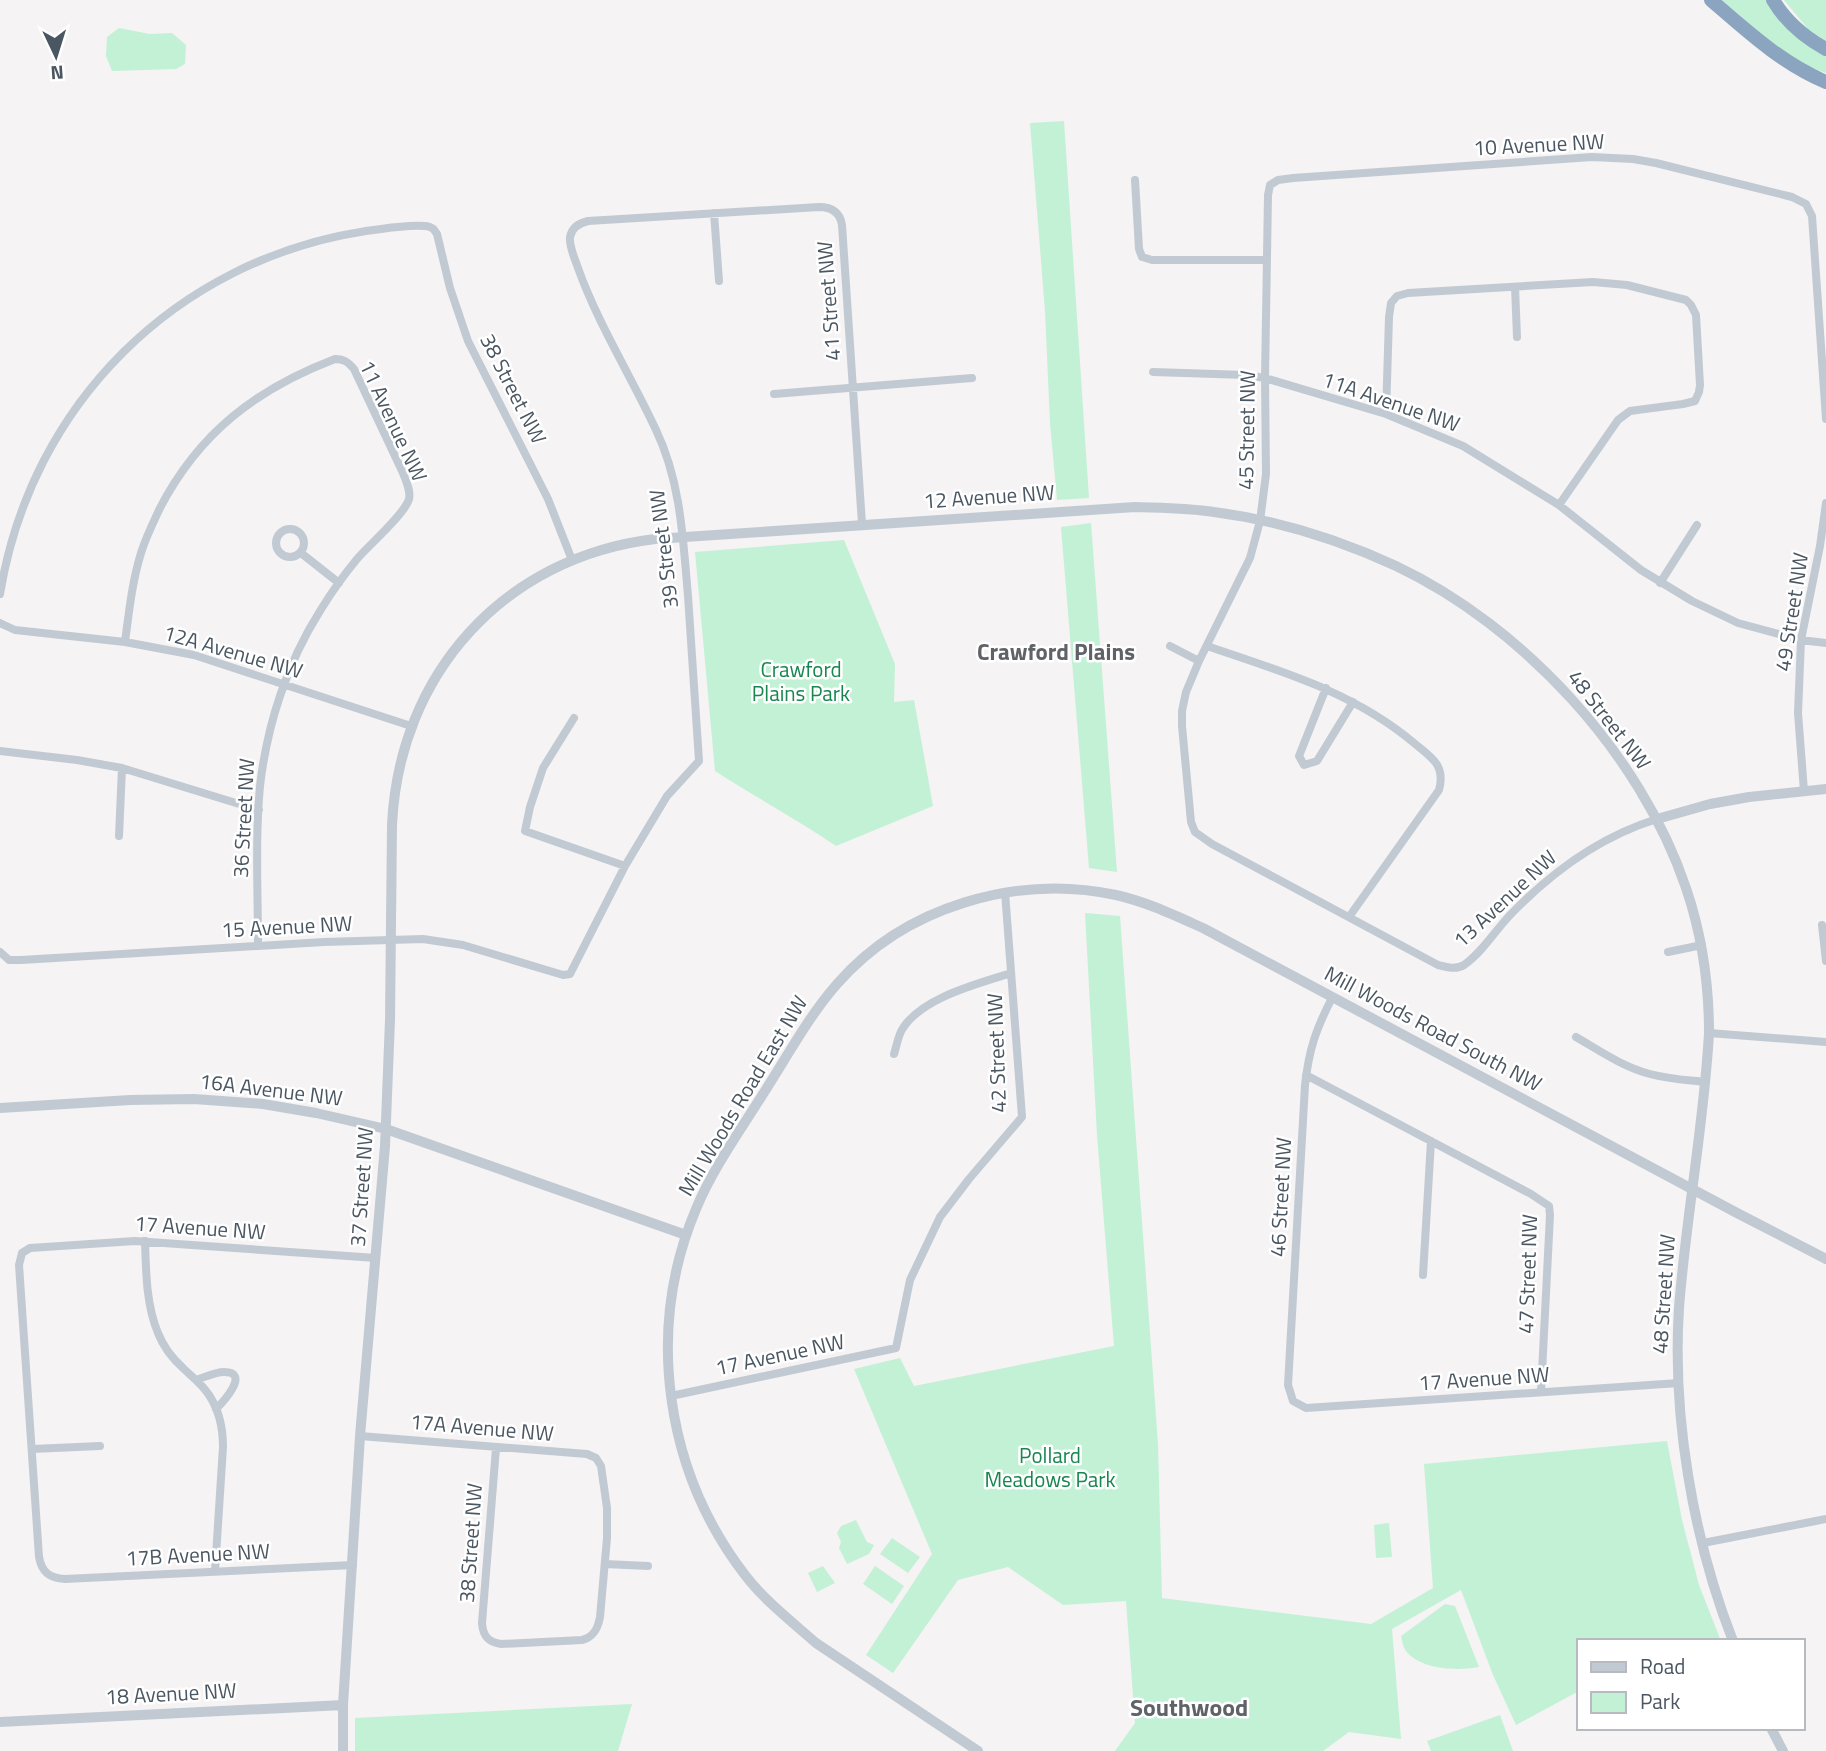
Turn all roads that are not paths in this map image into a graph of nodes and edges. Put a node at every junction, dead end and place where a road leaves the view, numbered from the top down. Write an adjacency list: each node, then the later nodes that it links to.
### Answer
1 (1711, 0): 4 (highway)
2 (1773, 0): 3 (highway)
3 (1826, 49)
4 (1826, 82)
5 (1135, 180): 8 (street)
6 (1270, 185): 8 (street, 45 Street NW); 16 (street, 10 Avenue NW)
7 (714, 213): 9 (street); 15 (street, 41 Street NW); 27 (street, 39 Street NW)
8 (1268, 260): 14 (street, 45 Street NW)
9 (719, 281)
10 (1515, 287): 11 (street); 18 (street); 22 (street)
11 (1517, 337)
12 (1153, 372): 14 (street, 11A Avenue NW)
13 (972, 378): 15 (street, 41 Street NW)
14 (1265, 378): 18 (street, 11A Avenue NW); 23 (street, 45 Street NW)
15 (853, 388): 17 (street, 41 Street NW); 25 (street, 41 Street NW)
16 (1825, 392): 19 (street)
17 (774, 394)
18 (1386, 414): 22 (street, 11A Avenue NW)
19 (1826, 419)
20 (409, 499): 30 (street, 36 Street NW); 36 (street, 11 Avenue NW)
21 (1826, 503): 24 (street, 49 Street NW)
22 (1559, 505): 31 (street, 11A Avenue NW)
23 (1260, 521): 25 (street, 12 Avenue NW); 39 (street, 45 Street NW); 40 (street, 12 Avenue NW)
24 (1825, 523): 34 (street, 49 Street NW)
25 (862, 524): 27 (street, 12 Avenue NW)
26 (1697, 525): 31 (street)
27 (682, 537): 29 (street, 12 Avenue NW); 55 (street, 39 Street NW)
28 (301, 553): 30 (street)
29 (572, 560): 32 (street, 38 Street NW); 35 (street, 12 Avenue NW)
30 (338, 583): 42 (street, 36 Street NW)
31 (1660, 583): 34 (street, 11A Avenue NW)
32 (0, 594)
33 (0, 623): 36 (street, 12A Avenue NW)
34 (1801, 640): 37 (street, 11A Avenue NW); 50 (street, 49 Street NW)
35 (461, 641): 46 (street, 37 Street NW)
36 (125, 642): 42 (street, 12A Avenue NW)
37 (1826, 643)
38 (1170, 646): 41 (street)
39 (1207, 646): 41 (street, 45 Street NW); 43 (street)
40 (1518, 646): 52 (street, 48 Street NW)
41 (1199, 661): 53 (street, 45 Street NW)
42 (285, 684): 46 (street, 12A Avenue NW); 51 (street, 36 Street NW)
43 (1326, 688): 44 (street); 44 (street)
44 (1353, 702): 57 (street)
45 (574, 718): 55 (street)
46 (411, 726): 59 (street, 37 Street NW)
47 (0, 751): 48 (street)
48 (122, 768): 51 (street); 54 (street)
49 (1826, 789): 50 (street, 13 Avenue NW)
50 (1804, 791): 52 (street, 13 Avenue NW)
51 (259, 810): 60 (street, 36 Street NW)
52 (1657, 819): 57 (street, 13 Avenue NW); 61 (street, 48 Street NW)
53 (1193, 827): 57 (street, 13 Avenue NW)
54 (119, 836)
55 (625, 866): 66 (street, 39 Street NW)
56 (1005, 892): 65 (street, 42 Street NW); 67 (street, Mill Woods Road South NW); 78 (street, Mill Woods Road East NW)
57 (1349, 917)
58 (1822, 925): 64 (street)
59 (391, 939): 60 (street, 15 Avenue NW); 66 (street, 15 Avenue NW); 75 (street, 37 Street NW)
60 (258, 946): 63 (street, 15 Avenue NW)
61 (1702, 946): 62 (street); 68 (street, 48 Street NW)
62 (1668, 952)
63 (2, 955)
64 (1826, 961)
65 (1012, 973): 71 (street, 42 Street NW); 83 (street, 42 Street NW)
66 (567, 975)
67 (1332, 998): 72 (street, 46 Street NW); 77 (street, Mill Woods Road South NW)
68 (1709, 1033): 70 (street); 73 (street, 48 Street NW)
69 (1576, 1037): 73 (street)
70 (1826, 1042)
71 (894, 1054)
72 (1306, 1075): 76 (street); 88 (street, 46 Street NW)
73 (1705, 1082): 77 (street, 48 Street NW)
74 (0, 1108): 75 (street, 16A Avenue NW)
75 (386, 1129): 78 (street, 16A Avenue NW); 80 (street, 37 Street NW)
76 (1431, 1141): 82 (street); 86 (street, 47 Street NW)
77 (1692, 1189): 81 (street, Mill Woods Road South NW); 85 (street, 48 Street NW)
78 (686, 1235): 87 (street, Mill Woods Road East NW)
79 (145, 1241): 80 (street, 17 Avenue NW); 84 (street); 93 (street, 17 Avenue NW)
80 (376, 1258): 90 (street, 37 Street NW)
81 (1826, 1259)
82 (1423, 1275)
83 (896, 1348): 87 (street, 17 Avenue NW)
84 (196, 1380): 89 (street); 89 (street)
85 (1679, 1382): 86 (street, 17 Avenue NW); 95 (street, 48 Street NW)
86 (1541, 1392): 88 (street, 17 Avenue NW)
87 (671, 1396): 105 (street, Mill Woods Road East NW)
88 (1293, 1401)
89 (216, 1409): 99 (street)
90 (360, 1436): 92 (street, 17A Avenue NW); 97 (street, 37 Street NW)
91 (100, 1447): 93 (street)
92 (496, 1448): 96 (street, 17A Avenue NW); 96 (street, 38 Street NW)
93 (32, 1449): 99 (street, 17B Avenue NW)
94 (1826, 1519): 95 (street)
95 (1703, 1543): 100 (street, 48 Street NW)
96 (605, 1564): 98 (street)
97 (353, 1565): 99 (street, 17B Avenue NW); 101 (street, 37 Street NW)
98 (648, 1566)
99 (215, 1571)
100 (1732, 1639)
101 (343, 1705): 102 (street, 18 Avenue NW); 104 (street, 37 Street NW)
102 (0, 1722)
103 (1773, 1730): 106 (street)
104 (343, 1751)
105 (978, 1751)
106 (1783, 1751)

